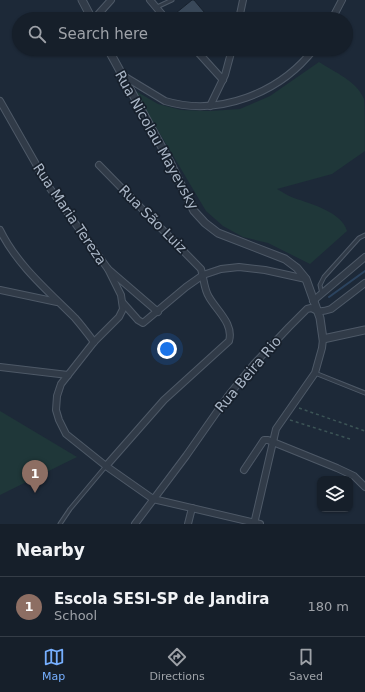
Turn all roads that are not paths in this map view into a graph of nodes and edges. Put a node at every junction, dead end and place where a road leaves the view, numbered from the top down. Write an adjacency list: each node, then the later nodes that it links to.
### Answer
1 (82, 0): 8 (street)
2 (111, 0): 9 (street)
3 (150, 0): 7 (street)
4 (172, 0): 7 (lane)
5 (243, 0): 11 (street)
6 (342, 0): 12 (street)
7 (156, 8): 10 (street)
8 (89, 12)
9 (100, 12)
10 (160, 12)
11 (240, 12)
12 (336, 12)
13 (111, 56): 17 (street, Rua Nicolau Mayevsky)
14 (201, 56): 18 (street)
15 (230, 56): 18 (street)
16 (308, 56): 20 (street)
17 (120, 74): 20 (street); 27 (street, Rua Nicolau Mayevsky)
18 (223, 80): 20 (street)
19 (0, 101): 25 (street, Rua Maria Tereza)
20 (210, 106)
21 (99, 165): 26 (street, Rua São Luiz)
22 (0, 230): 32 (street)
23 (365, 235): 30 (lane)
24 (365, 257): 30 (street)
25 (108, 270): 33 (street); 34 (street, Rua Maria Tereza)
26 (203, 275): 27 (street); 34 (street); 44 (street)
27 (306, 279): 31 (street, Rua Nicolau Mayevsky)
28 (365, 283): 35 (street, Rua Beira Rio)
29 (0, 290): 32 (street)
30 (322, 294): 31 (street)
31 (313, 301): 35 (street, Rua Nicolau Mayevsky)
32 (57, 302): 38 (street)
33 (123, 303): 34 (street); 38 (street)
34 (158, 312)
35 (318, 312): 37 (street, Rua Nicolau Mayevsky); 47 (street, Rua Beira Rio)
36 (365, 330): 37 (street)
37 (323, 339): 40 (street)
38 (94, 342): 41 (street)
39 (0, 367): 41 (street)
40 (315, 374): 42 (lane); 43 (street)
41 (68, 375): 44 (street)
42 (365, 393)
43 (273, 443): 45 (street); 46 (street); 52 (street)
44 (106, 466): 47 (street); 49 (lane)
45 (244, 470)
46 (365, 487)
47 (153, 498): 48 (street); 50 (street)
48 (192, 508): 51 (street); 52 (street)
49 (60, 524)
50 (135, 524)
51 (188, 524)
52 (256, 524)

